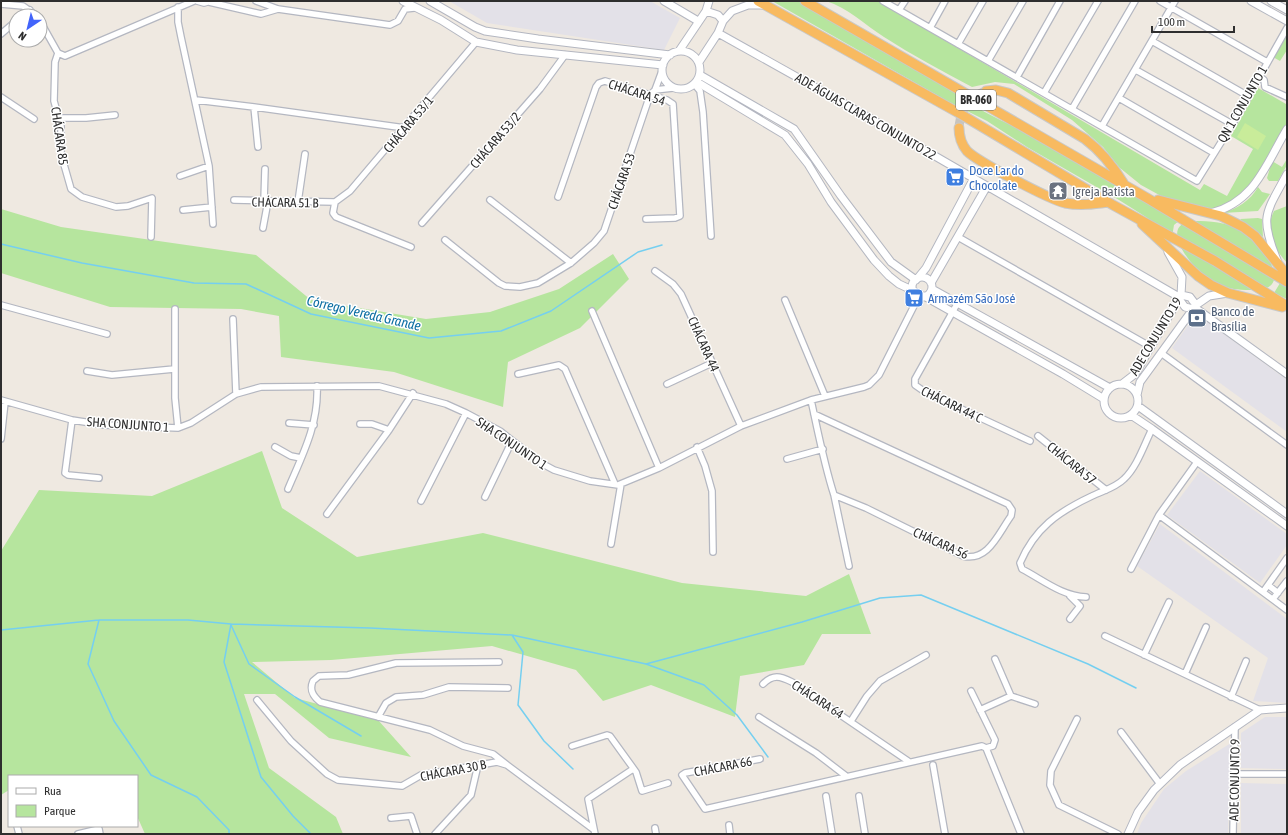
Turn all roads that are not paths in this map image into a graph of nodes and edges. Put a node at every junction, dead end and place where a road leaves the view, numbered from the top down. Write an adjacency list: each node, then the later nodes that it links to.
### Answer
1 (194, 1): 25 (street)
2 (197, 1): 21 (street)
3 (256, 1): 28 (street)
4 (402, 1): 24 (street); 29 (street)
5 (430, 1): 36 (street)
6 (664, 1): 33 (street)
7 (708, 1): 32 (street)
8 (805, 1): 88 (highway, BR-060)
9 (883, 1): 30 (street)
10 (904, 1): 30 (street)
11 (945, 1): 37 (street)
12 (983, 1): 44 (street)
13 (1023, 1): 49 (street)
14 (1060, 1): 56 (street)
15 (1098, 1): 61 (street)
16 (1136, 1): 69 (street)
17 (1160, 1): 26 (street)
18 (1175, 1): 26 (street)
19 (1251, 1): 35 (street)
20 (1272, 1): 31 (street)
21 (210, 2): 28 (street)
22 (762, 3): 34 (street); 99 (highway, BR-060)
23 (1, 4): 27 (street)
24 (416, 4): 29 (street); 39 (street)
25 (178, 7): 46 (street); 67 (street)
26 (1171, 7): 42 (street); 51 (street)
27 (24, 8)
28 (278, 9): 29 (street)
29 (405, 9)
30 (899, 10): 37 (street)
31 (1287, 10)
32 (706, 11): 33 (street); 34 (street)
33 (698, 21): 45 (street)
34 (722, 21): 40 (street)
35 (1287, 21)
36 (466, 22): 39 (street); 48 (street)
37 (930, 28): 44 (street)
38 (1287, 28): 51 (street, QN 1 CONJUNTO 1)
39 (460, 33): 43 (street)
40 (718, 33): 50 (street); 87 (street, ADE ÁGUAS CLARAS CONJUNTO 22)
41 (48, 35): 46 (street)
42 (1152, 41): 53 (street); 63 (street)
43 (476, 42): 47 (street); 75 (street, CHÁCARA 53/1)
44 (958, 44): 49 (street)
45 (679, 51): 48 (street); 50 (street)
46 (58, 53): 71 (street, CHÁCARA 85)
47 (565, 55): 52 (street); 106 (street, CHÁCARA 53/2)
48 (670, 55): 52 (street)
49 (988, 61): 56 (street)
50 (699, 62): 54 (street)
51 (1266, 62): 55 (street, QN 1 CONJUNTO 1)
52 (662, 68): 58 (street); 59 (street, CHÁCARA 53)
53 (1136, 70): 66 (street); 73 (street)
54 (700, 74): 57 (street); 76 (street)
55 (1259, 76): 63 (street, QN 1 CONJUNTO 1); 65 (street)
56 (1017, 77): 61 (street)
57 (696, 84): 58 (street); 79 (street); 109 (street)
58 (673, 88): 59 (street)
59 (655, 90): 62 (street, CHÁCARA 53)
60 (986, 91): 88 (highway)
61 (1044, 93): 69 (street)
62 (650, 96): 91 (street, CHÁCARA 54); 104 (street, CHÁCARA 54); 114 (street, CHÁCARA 53)
63 (1248, 96): 73 (street, QN 1 CONJUNTO 1)
64 (1, 97): 72 (street)
65 (1287, 97)
66 (1119, 98): 74 (street); 81 (street)
67 (196, 100): 68 (street); 83 (street)
68 (254, 106): 75 (street); 80 (street)
69 (1072, 109): 74 (street)
70 (115, 114): 71 (street)
71 (58, 118): 108 (street, CHÁCARA 85)
72 (34, 119)
73 (1232, 124): 81 (street, QN 1 CONJUNTO 1)
74 (1102, 126): 81 (street, QN 1 CONJUNTO 1)
75 (404, 128): 98 (street, CHÁCARA 53/1)
76 (794, 128): 79 (street); 120 (street)
77 (959, 128): 99 (highway)
78 (1287, 129): 102 (street)
79 (786, 135): 124 (street)
80 (258, 147)
81 (1214, 153)
82 (305, 154): 97 (street)
83 (209, 166): 86 (street); 100 (street)
84 (265, 169): 95 (street)
85 (1287, 174): 115 (street)
86 (180, 176)
87 (974, 178): 89 (street, ADE ÁGUAS CLARAS CONJUNTO 22); 90 (street)
88 (1124, 185): 92 (highway, BR-060)
89 (987, 186): 96 (street); 125 (street, ADE ÁGUAS CLARAS CONJUNTO 22)
90 (967, 194): 96 (street); 116 (street)
91 (558, 197)
92 (1147, 198): 102 (highway); 121 (highway, BR-060)
93 (234, 200): 95 (street, CHÁCARA 51 B)
94 (490, 200): 114 (street)
95 (266, 201): 97 (street, CHÁCARA 51 B); 107 (street)
96 (978, 201): 110 (street)
97 (298, 202): 98 (street, CHÁCARA 51 B)
98 (336, 202): 113 (street)
99 (1108, 202): 103 (highway, BR-060)
100 (212, 206): 101 (street); 105 (street)
101 (183, 210)
102 (1209, 213): 115 (highway)
103 (1136, 217): 112 (highway); 130 (highway, BR-060)
104 (646, 219)
105 (213, 224)
106 (422, 224)
107 (263, 228)
108 (151, 236)
109 (711, 236)
110 (958, 237): 118 (street); 138 (street)
111 (445, 240): 114 (street, CHÁCARA 53)
112 (1162, 241): 123 (highway); 125 (street, ADE CONJUNTO 19)
113 (411, 247)
114 (571, 263)
115 (1278, 264): 119 (highway)
116 (926, 268): 118 (street); 120 (street)
117 (655, 271): 140 (street, CHÁCARA 44)
118 (936, 275): 122 (street)
119 (1287, 275)
120 (916, 279): 122 (street); 124 (street)
121 (1287, 282)
122 (931, 286): 124 (street); 127 (street)
123 (1228, 293): 129 (street, ADE CONJUNTO 19); 130 (highway)
124 (919, 294): 133 (street); 154 (street, SHA CONJUNTO 1)
125 (1180, 297): 129 (street); 129 (street); 138 (street, ADE CONJUNTO 19)
126 (785, 300): 154 (street)
127 (957, 304): 133 (street, CHÁCARA 44 C); 134 (street)
128 (1, 305): 137 (street)
129 (1194, 307): 139 (street, ADE CONJUNTO 19); 146 (street)
130 (1287, 308)
131 (175, 309): 142 (street)
132 (592, 311): 181 (street)
133 (953, 313): 136 (street); 173 (street, CHÁCARA 44 C)
134 (979, 316): 136 (street); 141 (street)
135 (233, 319): 151 (street)
136 (974, 325): 145 (street)
137 (107, 334)
138 (1151, 347): 148 (street, ADE CONJUNTO 19)
139 (1161, 353): 153 (street, ADE CONJUNTO 19); 174 (street)
140 (712, 363): 147 (street); 166 (street, CHÁCARA 44)
141 (1069, 365): 145 (street); 150 (street)
142 (174, 369): 143 (street); 167 (street)
143 (87, 371)
144 (518, 374): 183 (street)
145 (1063, 374): 155 (street)
146 (1287, 374)
147 (667, 384)
148 (1122, 384): 150 (street); 153 (street)
149 (317, 386): 151 (street, SHA CONJUNTO 1); 152 (street, SHA CONJUNTO 1); 165 (street)
150 (1110, 388): 155 (street)
151 (236, 394): 167 (street, SHA CONJUNTO 1)
152 (413, 394): 159 (street, SHA CONJUNTO 1); 169 (street)
153 (1137, 395): 158 (street)
154 (825, 396): 156 (street, SHA CONJUNTO 1)
155 (1104, 399): 161 (street)
156 (811, 400): 160 (street); 166 (street, SHA CONJUNTO 1)
157 (3, 401): 162 (street, SHA CONJUNTO 1); 171 (street)
158 (1138, 406): 161 (street); 190 (street)
159 (466, 413): 172 (street, SHA CONJUNTO 1); 188 (street)
160 (814, 414): 177 (street); 186 (street, CHÁCARA 56)
161 (1131, 415): 168 (street)
162 (72, 420): 167 (street, SHA CONJUNTO 1); 182 (street)
163 (289, 423): 165 (street)
164 (360, 424): 169 (street)
165 (314, 425): 178 (street)
166 (741, 426): 176 (street, SHA CONJUNTO 1)
167 (178, 428)
168 (1152, 429): 180 (street); 185 (street)
169 (389, 430): 189 (street)
170 (1038, 436): 185 (street, CHÁCARA 57)
171 (1, 438)
172 (512, 441): 183 (street, SHA CONJUNTO 1); 187 (street)
173 (1030, 441)
174 (1287, 445)
175 (275, 447): 178 (street)
176 (696, 447): 181 (street, SHA CONJUNTO 1); 194 (street)
177 (822, 449): 179 (street); 186 (street)
178 (301, 458): 184 (street)
179 (787, 458)
180 (1196, 462): 191 (street); 192 (street)
181 (659, 468): 183 (street, SHA CONJUNTO 1)
182 (99, 478)
183 (618, 484): 193 (street)
184 (288, 489)
185 (1106, 490): 202 (street)
186 (834, 495): 196 (street)
187 (485, 497)
188 (421, 501)
189 (327, 514)
190 (1287, 514)
191 (1159, 515): 197 (street); 200 (street)
192 (1287, 526)
193 (611, 544)
194 (713, 552)
195 (1287, 558): 199 (street)
196 (849, 566)
197 (1131, 569)
198 (1287, 581): 201 (street)
199 (1268, 585): 200 (street); 201 (street)
200 (1263, 592): 204 (street)
201 (1278, 593): 204 (street)
202 (1068, 595): 203 (street); 207 (street)
203 (1086, 597)
204 (1273, 599): 206 (street)
205 (1169, 602): 211 (street)
206 (1287, 610)
207 (1070, 620)
208 (1206, 627): 215 (street)
209 (1105, 636): 211 (street)
210 (926, 655): 229 (street)
211 (1144, 655): 215 (street)
212 (995, 659): 219 (street)
213 (1246, 661): 220 (street)
214 (499, 662): 226 (street)
215 (1184, 674): 220 (street)
216 (763, 684): 229 (street, CHÁCARA 64)
217 (508, 688): 226 (street)
218 (971, 691): 224 (street)
219 (1011, 696): 222 (street); 224 (street)
220 (1231, 697): 225 (street)
221 (257, 700): 236 (street, CHÁCARA 30 B)
222 (1035, 704)
223 (1287, 708): 225 (street)
224 (980, 710): 233 (street)
225 (1260, 710): 230 (street)
226 (378, 717): 237 (street)
227 (759, 717): 242 (street)
228 (1077, 719): 259 (street)
229 (851, 721): 235 (street, CHÁCARA 64)
230 (1235, 727): 240 (street, ADE CONJUNTO 9); 244 (street)
231 (1121, 732): 244 (street)
232 (572, 746): 239 (street)
233 (986, 748): 235 (street); 258 (street)
234 (760, 759): 242 (street, CHÁCARA 66)
235 (908, 762): 242 (street)
236 (478, 765): 237 (street, CHÁCARA 30 B); 253 (street)
237 (507, 765): 249 (street)
238 (934, 765): 257 (street)
239 (633, 769): 243 (street); 249 (street)
240 (1234, 774): 241 (street); 261 (street, ADE CONJUNTO 9)
241 (1287, 774)
242 (846, 776)
243 (668, 783)
244 (1160, 784): 260 (street)
245 (826, 796): 255 (street)
246 (860, 796): 256 (street)
247 (390, 818): 252 (street)
248 (729, 825): 254 (street)
249 (594, 831)
250 (78, 834): 251 (street)
251 (100, 834)
252 (417, 834)
253 (435, 834)
254 (730, 834)
255 (832, 834)
256 (865, 834)
257 (945, 834)
258 (1020, 834)
259 (1118, 834)
260 (1128, 834)
261 (1233, 834)

